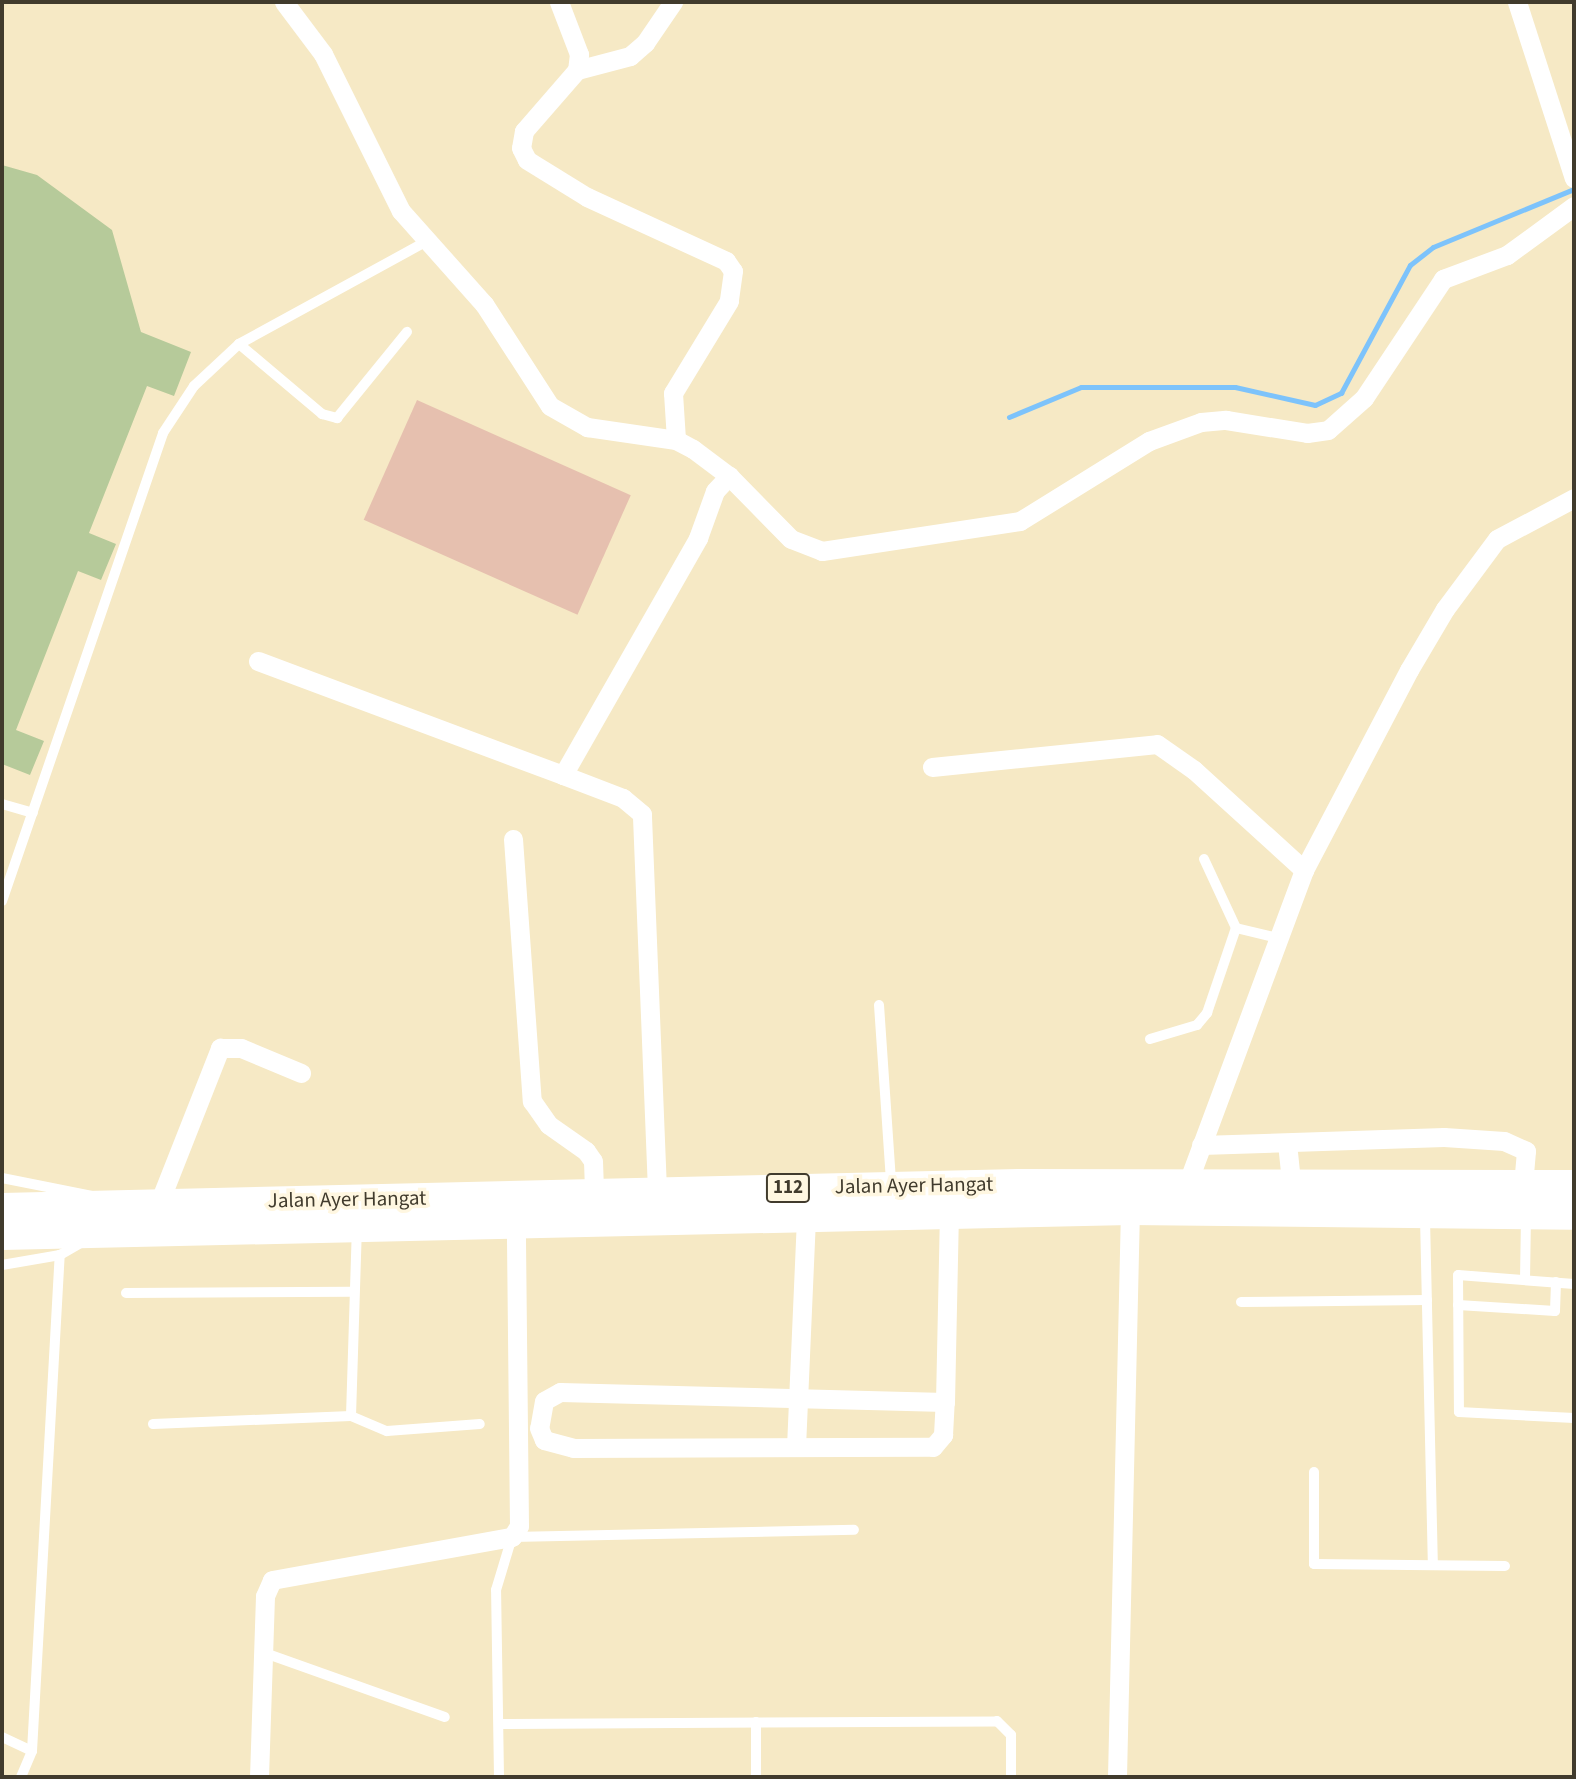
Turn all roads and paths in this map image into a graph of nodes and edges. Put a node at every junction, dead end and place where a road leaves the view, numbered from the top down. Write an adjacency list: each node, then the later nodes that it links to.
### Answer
1 (284, 2): 8 (street)
2 (559, 2): 5 (street)
3 (673, 2): 5 (street)
4 (1517, 2): 6 (street)
5 (578, 70): 11 (street)
6 (1574, 177)
7 (1574, 206): 12 (street)
8 (425, 242): 10 (lane); 11 (street)
9 (407, 332): 10 (lane)
10 (239, 344): 18 (lane)
11 (676, 440): 12 (street)
12 (729, 476): 16 (street)
13 (1574, 498): 21 (street)
14 (258, 661): 16 (street)
15 (932, 767): 21 (street)
16 (563, 775): 35 (street)
17 (2, 803): 18 (lane)
18 (33, 813): 22 (lane)
19 (513, 838): 36 (street)
20 (1204, 859): 23 (lane)
21 (1304, 870): 24 (street)
22 (2, 901)
23 (1236, 928): 24 (lane); 26 (lane)
24 (1278, 938): 29 (street)
25 (879, 1005): 33 (lane)
26 (1150, 1038)
27 (302, 1073): 38 (street)
28 (1287, 1143): 29 (street); 32 (street); 37 (street)
29 (1201, 1145): 31 (street)
30 (2, 1178): 45 (lane)
31 (1188, 1182): 32 (main road, Jalan Ayer Hangat / 112); 33 (main road, Jalan Ayer Hangat / 112)
32 (1291, 1182): 37 (main road, Jalan Ayer Hangat / 112)
33 (891, 1185): 35 (main road, Jalan Ayer Hangat / 112)
34 (1574, 1185): 37 (main road, Jalan Ayer Hangat / 112)
35 (657, 1190): 36 (main road, Jalan Ayer Hangat / 112)
36 (594, 1193): 38 (main road, Jalan Ayer Hangat / 112)
37 (1525, 1200): 41 (main road, Jalan Ayer Hangat / 112); 42 (main road, Jalan Ayer Hangat / 112); 51 (lane)
38 (159, 1203): 45 (main road, Jalan Ayer Hangat / 112)
39 (2, 1208): 45 (main road, Jalan Ayer Hangat / 112)
40 (1130, 1210): 41 (main road, Jalan Ayer Hangat / 112); 43 (main road, Jalan Ayer Hangat / 112); 82 (street)
41 (1425, 1214): 56 (lane)
42 (1574, 1215)
43 (949, 1216): 44 (main road, Jalan Ayer Hangat / 112); 60 (street)
44 (806, 1217): 46 (main road, Jalan Ayer Hangat / 112); 59 (street)
45 (115, 1218): 47 (main road, Jalan Ayer Hangat / 112); 48 (main road, Jalan Ayer Hangat / 112); 49 (lane)
46 (516, 1226): 47 (main road, Jalan Ayer Hangat / 112); 68 (street)
47 (357, 1230): 54 (lane)
48 (2, 1235)
49 (60, 1255): 50 (lane); 76 (lane)
50 (2, 1265)
51 (1525, 1280): 52 (lane); 58 (lane)
52 (1556, 1282): 53 (lane); 58 (lane)
53 (1574, 1284)
54 (352, 1292): 55 (lane); 61 (lane)
55 (126, 1293)
56 (1427, 1300): 57 (lane); 69 (lane)
57 (1241, 1302)
58 (1458, 1305): 62 (lane)
59 (802, 1397): 60 (street); 65 (street); 65 (street)
60 (945, 1402): 65 (street)
61 (351, 1416): 63 (lane); 64 (lane)
62 (1574, 1418)
63 (153, 1424)
64 (480, 1424)
65 (796, 1447)
66 (1314, 1472): 69 (lane)
67 (854, 1530): 68 (lane)
68 (512, 1537): 71 (street); 74 (lane)
69 (1433, 1565): 70 (lane)
70 (1505, 1566)
71 (262, 1652): 72 (lane); 78 (street)
72 (445, 1717)
73 (756, 1722): 74 (lane); 80 (lane); 81 (lane)
74 (499, 1724): 79 (lane)
75 (2, 1737): 76 (lane)
76 (32, 1751): 77 (lane)
77 (21, 1777)
78 (259, 1777)
79 (499, 1777)
80 (756, 1777)
81 (1011, 1777)
82 (1117, 1777)

